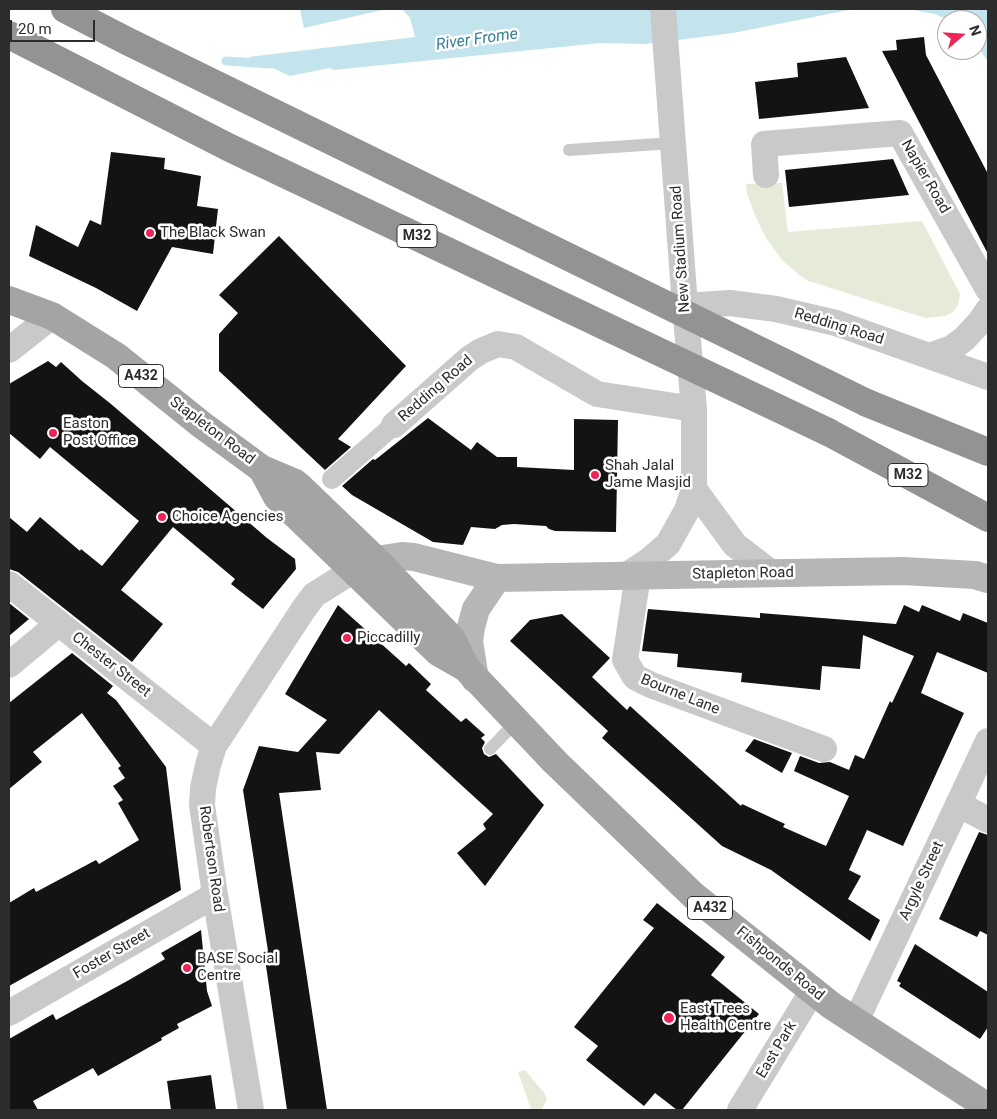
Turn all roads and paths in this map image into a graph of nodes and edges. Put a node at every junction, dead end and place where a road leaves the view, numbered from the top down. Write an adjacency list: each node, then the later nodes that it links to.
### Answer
1 (65, 9): 15 (highway, bridge)
2 (663, 9): 4 (street, New Stadium Road)
3 (9, 35): 18 (highway, M32, bridge)
4 (673, 143): 5 (lane); 9 (street, New Stadium Road)
5 (568, 150)
6 (766, 175): 7 (street, Napier Road)
7 (988, 289)
8 (9, 300): 11 (main road, Stapleton Road / A432)
9 (685, 306): 13 (street, Redding Road); 16 (street, New Stadium Road)
10 (988, 310): 13 (street)
11 (52, 316): 12 (street); 25 (main road, Stapleton Road / A432)
12 (9, 350)
13 (929, 356): 14 (street, Redding Road)
14 (988, 377)
15 (867, 403): 19 (highway); 20 (highway)
16 (694, 409): 17 (street, Redding Road); 22 (street, New Stadium Road)
17 (394, 425): 21 (street, Redding Road)
18 (828, 432): 23 (highway, M32); 24 (highway, M32)
19 (988, 435)
20 (988, 452)
21 (332, 479)
22 (694, 489): 26 (street); 27 (street, New Stadium Road)
23 (988, 498)
24 (988, 518)
25 (365, 565): 28 (main road, Stapleton Road); 31 (main road, Stapleton Road / A432); 34 (main road, Fishponds Road / A432); 37 (street, Robertson Road)
26 (773, 574): 27 (main road, Stapleton Road); 29 (main road, Stapleton Road)
27 (626, 576): 28 (main road, Stapleton Road); 39 (street, Bourne Lane)
28 (497, 578): 34 (main road)
29 (988, 579)
30 (9, 584): 32 (street, Chester Street)
31 (381, 597): 34 (main road, Fishponds Road / A432)
32 (58, 624): 33 (street); 37 (street, Chester Street)
33 (9, 665)
34 (470, 674): 35 (main road, Fishponds Road / A432)
35 (516, 722): 38 (lane); 43 (main road, Fishponds Road / A432)
36 (988, 741): 40 (street, Argyle Street)
37 (214, 746): 42 (street, Robertson Road)
38 (490, 748)
39 (824, 749)
40 (958, 804): 41 (street); 45 (street, Argyle Street)
41 (988, 820)
42 (216, 895): 44 (street, Foster Street); 47 (street, Robertson Road)
43 (813, 990): 45 (main road, Fishponds Road / A432); 48 (street, East Park)
44 (9, 1013)
45 (856, 1021): 46 (main road, Fishponds Road / A432)
46 (988, 1106)
47 (251, 1110)
48 (740, 1110)

